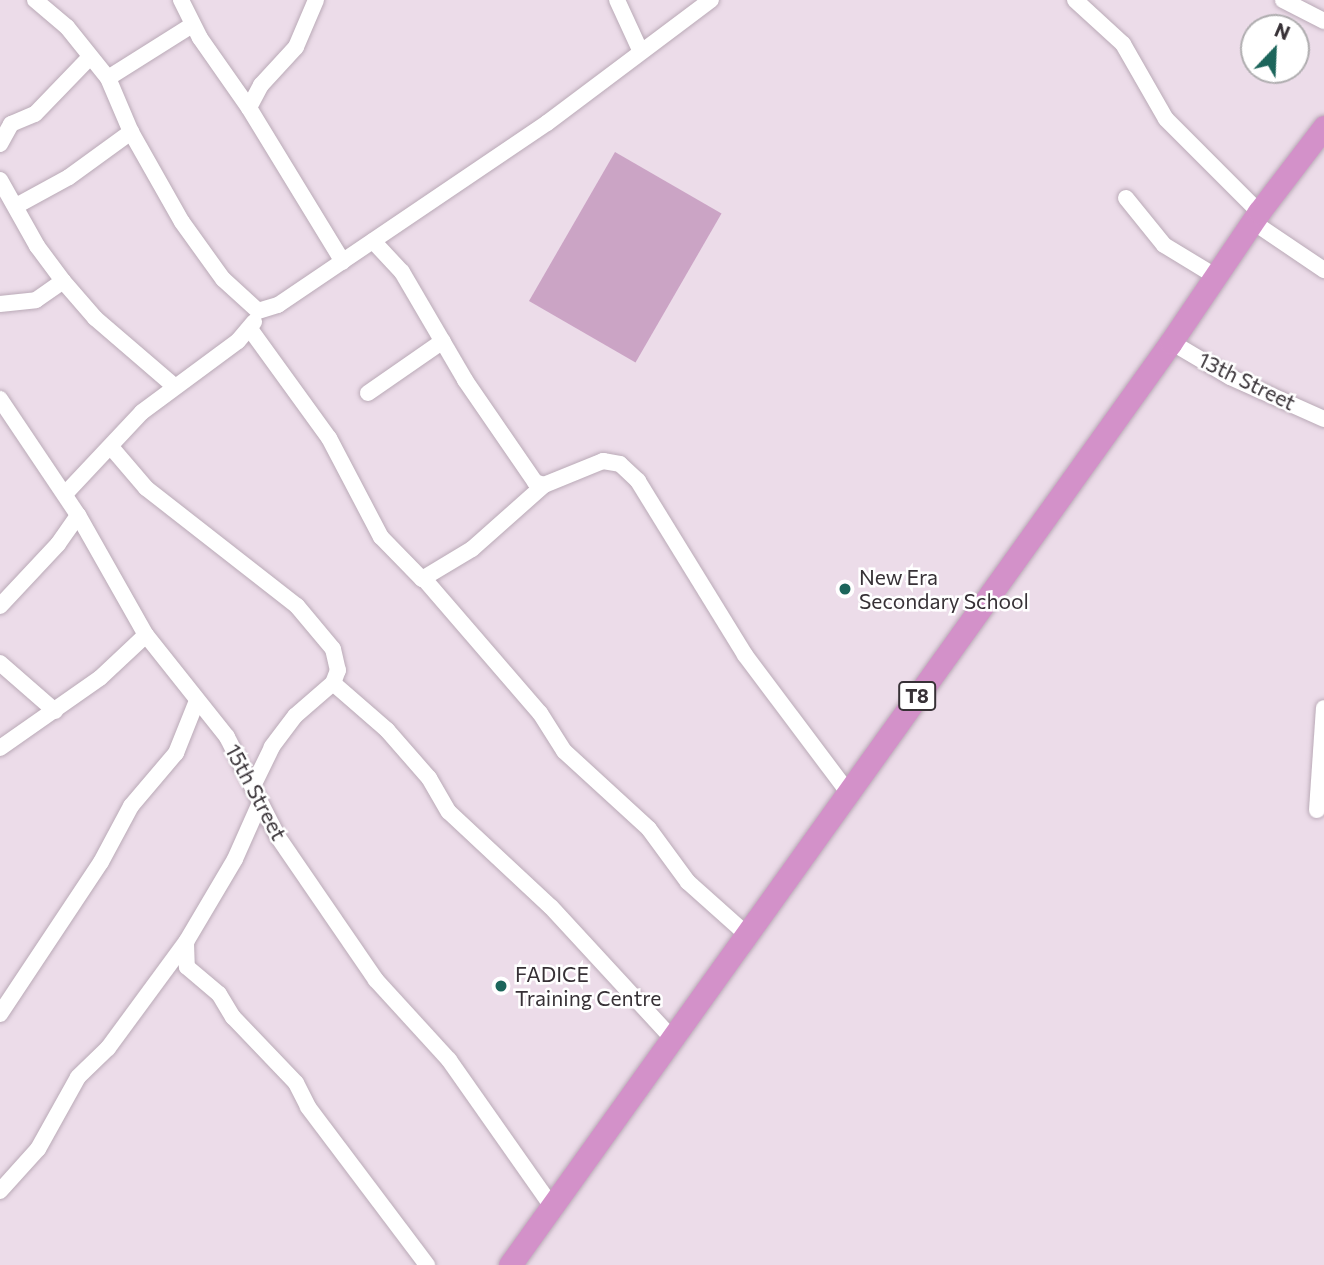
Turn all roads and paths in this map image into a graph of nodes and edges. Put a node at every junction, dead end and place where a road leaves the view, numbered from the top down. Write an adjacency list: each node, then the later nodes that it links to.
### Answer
1 (35, 0): 11 (street)
2 (181, 0): 9 (street)
3 (316, 0): 13 (street)
4 (617, 0): 10 (street)
5 (711, 0): 10 (street)
6 (1074, 0): 20 (street)
7 (1283, 0): 8 (street)
8 (1324, 21)
9 (192, 25): 12 (street); 13 (street)
10 (640, 50): 21 (street)
11 (90, 57): 12 (street); 16 (street)
12 (108, 78): 15 (street)
13 (249, 108): 22 (street)
14 (1324, 127): 20 (highway, T8)
15 (131, 132): 19 (street); 27 (street)
16 (0, 144)
17 (0, 180): 19 (street)
18 (1126, 198): 24 (street)
19 (16, 206): 25 (street)
20 (1256, 217): 23 (street); 24 (highway, T8)
21 (373, 241): 22 (street); 29 (street)
22 (343, 262): 27 (street)
23 (1324, 270)
24 (1215, 276): 30 (highway, T8)
25 (64, 281): 26 (street); 31 (street)
26 (0, 304)
27 (258, 311): 28 (street)
28 (250, 329): 31 (street); 39 (street)
29 (443, 341): 32 (street); 36 (street)
30 (1171, 342): 34 (street, 13th Street); 49 (highway, T8)
31 (173, 385): 35 (street)
32 (368, 393)
33 (0, 399): 37 (street, 15th Street)
34 (1324, 419)
35 (111, 447): 37 (street); 43 (street)
36 (544, 485): 39 (street); 49 (street)
37 (65, 494): 38 (street, 15th Street)
38 (78, 514): 40 (street); 41 (street, 15th Street)
39 (425, 580): 52 (street)
40 (0, 606)
41 (146, 635): 44 (street, 15th Street); 46 (street)
42 (0, 663): 46 (street)
43 (333, 683): 48 (street); 55 (street)
44 (197, 703): 48 (street, 15th Street); 54 (street)
45 (1324, 708): 51 (street)
46 (55, 711): 47 (street)
47 (0, 748)
48 (253, 786): 50 (street, 15th Street)
49 (848, 792): 52 (highway, T8)
50 (259, 805): 53 (street); 57 (street, 15th Street)
51 (1317, 810)
52 (745, 933): 55 (highway, T8)
53 (186, 942): 56 (street); 58 (street)
54 (0, 1014)
55 (672, 1038): 57 (highway, T8)
56 (0, 1192)
57 (553, 1208): 59 (highway, T8)
58 (428, 1265)
59 (510, 1265)

